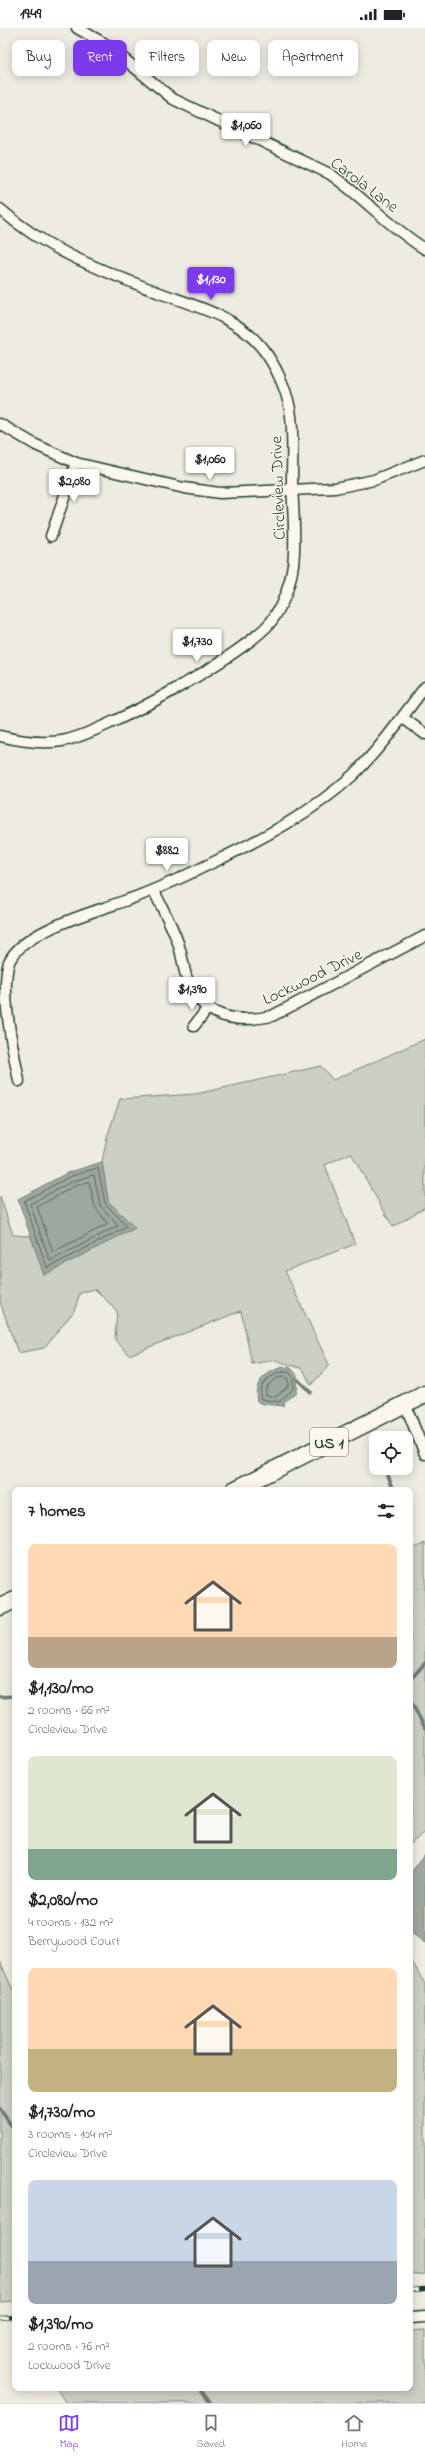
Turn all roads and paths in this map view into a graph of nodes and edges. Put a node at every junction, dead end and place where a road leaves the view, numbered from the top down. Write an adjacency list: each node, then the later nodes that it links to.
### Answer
1 (77, 28): 3 (street, Carola Lane)
2 (0, 210): 7 (street, Circleview Drive)
3 (425, 249)
4 (0, 424): 6 (street)
5 (425, 460): 7 (street)
6 (76, 463): 7 (street); 8 (street)
7 (292, 490): 12 (street, Circleview Drive)
8 (51, 536)
9 (425, 687): 10 (street)
10 (403, 718): 11 (street); 13 (street)
11 (425, 734)
12 (0, 736)
13 (154, 891): 15 (street); 16 (street)
14 (425, 936): 16 (street, Lockwood Drive)
15 (4, 960): 18 (street)
16 (207, 1009): 17 (street)
17 (194, 1026)
18 (19, 1081)
19 (425, 1394): 20 (main road, US 1)
20 (405, 1404): 21 (street); 22 (main road, US 1)
21 (425, 1454)
22 (240, 1487)
23 (12, 1601): 24 (main road)
24 (0, 1607)
25 (425, 2317): 26 (street)
26 (413, 2318)

